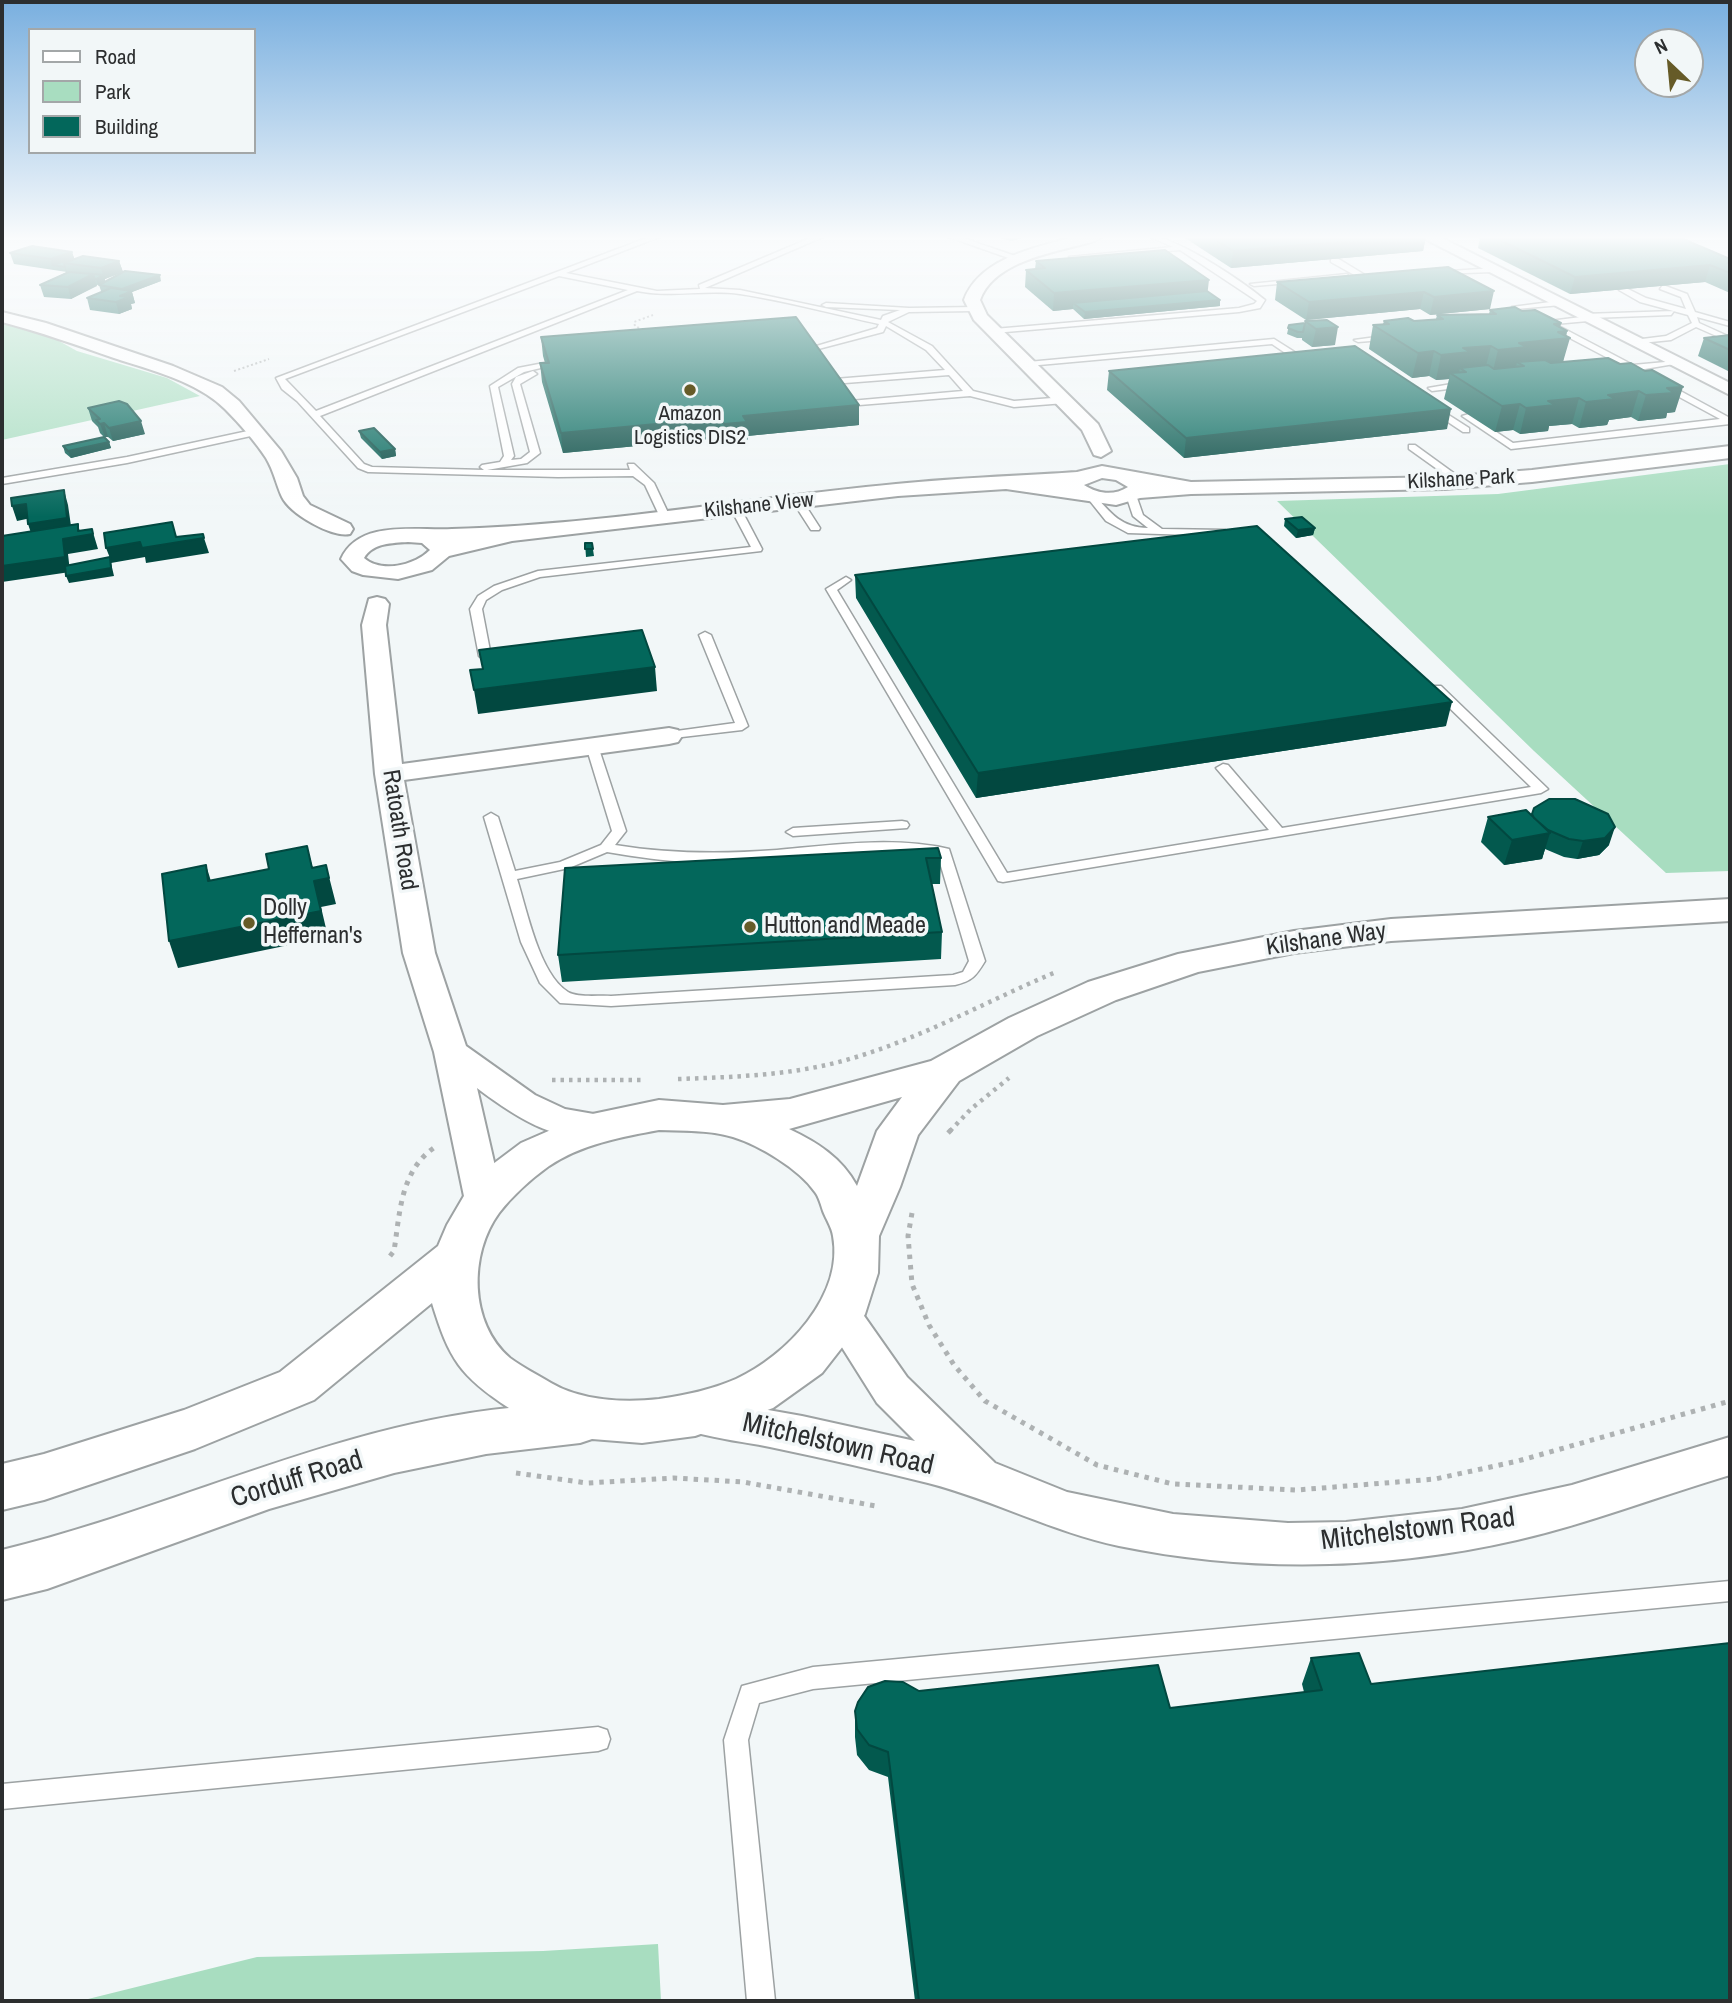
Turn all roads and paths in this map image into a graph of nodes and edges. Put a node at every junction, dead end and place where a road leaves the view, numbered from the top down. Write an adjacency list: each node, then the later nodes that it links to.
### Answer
1 (47, 329): 47 (street)
2 (412, 329): 43 (lane)
3 (532, 329): 43 (lane)
4 (640, 329): 13 (path)
5 (880, 329): 15 (lane)
6 (896, 329): 30 (lane)
7 (1012, 329): 12 (lane)
8 (1558, 329): 28 (lane)
9 (1609, 329): 18 (street)
10 (1685, 329): 18 (lane)
11 (1708, 329): 16 (lane)
12 (994, 331): 25 (street)
13 (652, 332)
14 (1398, 337): 19 (lane)
15 (846, 339): 17 (lane); 21 (lane)
16 (1730, 340)
17 (802, 341)
18 (1633, 342): 24 (street)
19 (1370, 348)
20 (1191, 349): 22 (lane); 23 (lane); 26 (lane)
21 (807, 350)
22 (1199, 355)
23 (1114, 356): 25 (lane); 27 (lane)
24 (1676, 363): 28 (lane); 38 (street)
25 (1028, 364): 41 (street)
26 (1312, 364)
27 (1124, 365)
28 (1631, 368): 29 (lane); 31 (lane)
29 (1605, 370)
30 (952, 372): 35 (lane); 37 (lane)
31 (1644, 375)
32 (508, 376): 33 (lane); 33 (lane); 51 (lane)
33 (519, 379): 51 (lane)
34 (1654, 380): 45 (lane)
35 (835, 382)
36 (1485, 383): 39 (lane)
37 (967, 390): 40 (lane); 41 (lane)
38 (1730, 390)
39 (1445, 396)
40 (848, 400)
41 (1065, 400): 49 (street)
42 (1422, 401): 46 (lane)
43 (315, 415): 52 (lane)
44 (1466, 416): 45 (lane)
45 (1730, 421)
46 (1466, 430)
47 (257, 432): 53 (lane); 61 (street)
48 (1412, 447): 54 (lane)
49 (1101, 451): 55 (street); 56 (street)
50 (1730, 452): 54 (street, Kilshane Park)
51 (503, 464): 52 (lane)
52 (462, 471): 59 (lane)
53 (2, 481)
54 (1461, 482): 55 (street, Kilshane Park)
55 (1129, 485): 56 (street, Kilshane Park); 62 (lane)
56 (1083, 486): 57 (street, Kilshane View); 62 (lane)
57 (798, 502): 58 (street, Kilshane View); 60 (lane)
58 (736, 509): 59 (street, Kilshane View); 73 (lane)
59 (665, 517): 64 (street, Kilshane View)
60 (815, 528)
61 (342, 529): 65 (street); 68 (street, Ratoath Road)
62 (1160, 532): 63 (lane)
63 (1233, 533)
64 (512, 534): 66 (street, Kilshane View); 67 (street, Kilshane View)
65 (393, 536): 66 (street, Kilshane View); 68 (street)
66 (422, 537): 67 (street)
67 (441, 551): 69 (street)
68 (358, 561): 69 (street); 71 (street, Ratoath Road)
69 (417, 568): 71 (street)
70 (846, 580): 82 (lane)
71 (377, 604): 78 (street, Ratoath Road)
72 (705, 635): 75 (lane)
73 (485, 656)
74 (1425, 677): 82 (lane)
75 (669, 736): 76 (street)
76 (592, 746): 78 (street); 83 (lane)
77 (1223, 768): 82 (lane)
78 (389, 775): 86 (street, Ratoath Road)
79 (491, 817): 84 (lane)
80 (901, 825): 81 (lane)
81 (793, 832)
82 (1278, 832)
83 (606, 848): 84 (lane); 84 (lane)
84 (511, 876)
85 (1730, 910): 87 (street, Kilshane Way)
86 (451, 1052): 90 (street); 93 (street, Ratoath Road)
87 (945, 1071): 89 (street, Kilshane Way); 95 (street, Kilshane Way)
88 (1013, 1074): 91 (path)
89 (714, 1118): 90 (street); 95 (street)
90 (598, 1126): 93 (street)
91 (943, 1137)
92 (422, 1153): 97 (path)
93 (484, 1201): 96 (street)
94 (914, 1202): 99 (path)
95 (856, 1236): 98 (street)
96 (457, 1256): 101 (street); 105 (street)
97 (386, 1261)
98 (841, 1314): 100 (street); 104 (street, Mitchelstown Road)
99 (1730, 1401)
100 (695, 1415): 101 (street); 104 (street, Mitchelstown Road)
101 (600, 1420): 107 (street, Corduff Road)
102 (1730, 1456): 104 (street, Mitchelstown Road)
103 (510, 1473): 106 (path)
104 (979, 1478)
105 (2, 1487)
106 (876, 1506)
107 (2, 1575)
108 (1730, 1591): 111 (lane)
109 (598, 1739): 110 (lane)
110 (2, 1797)
111 (761, 2001)

